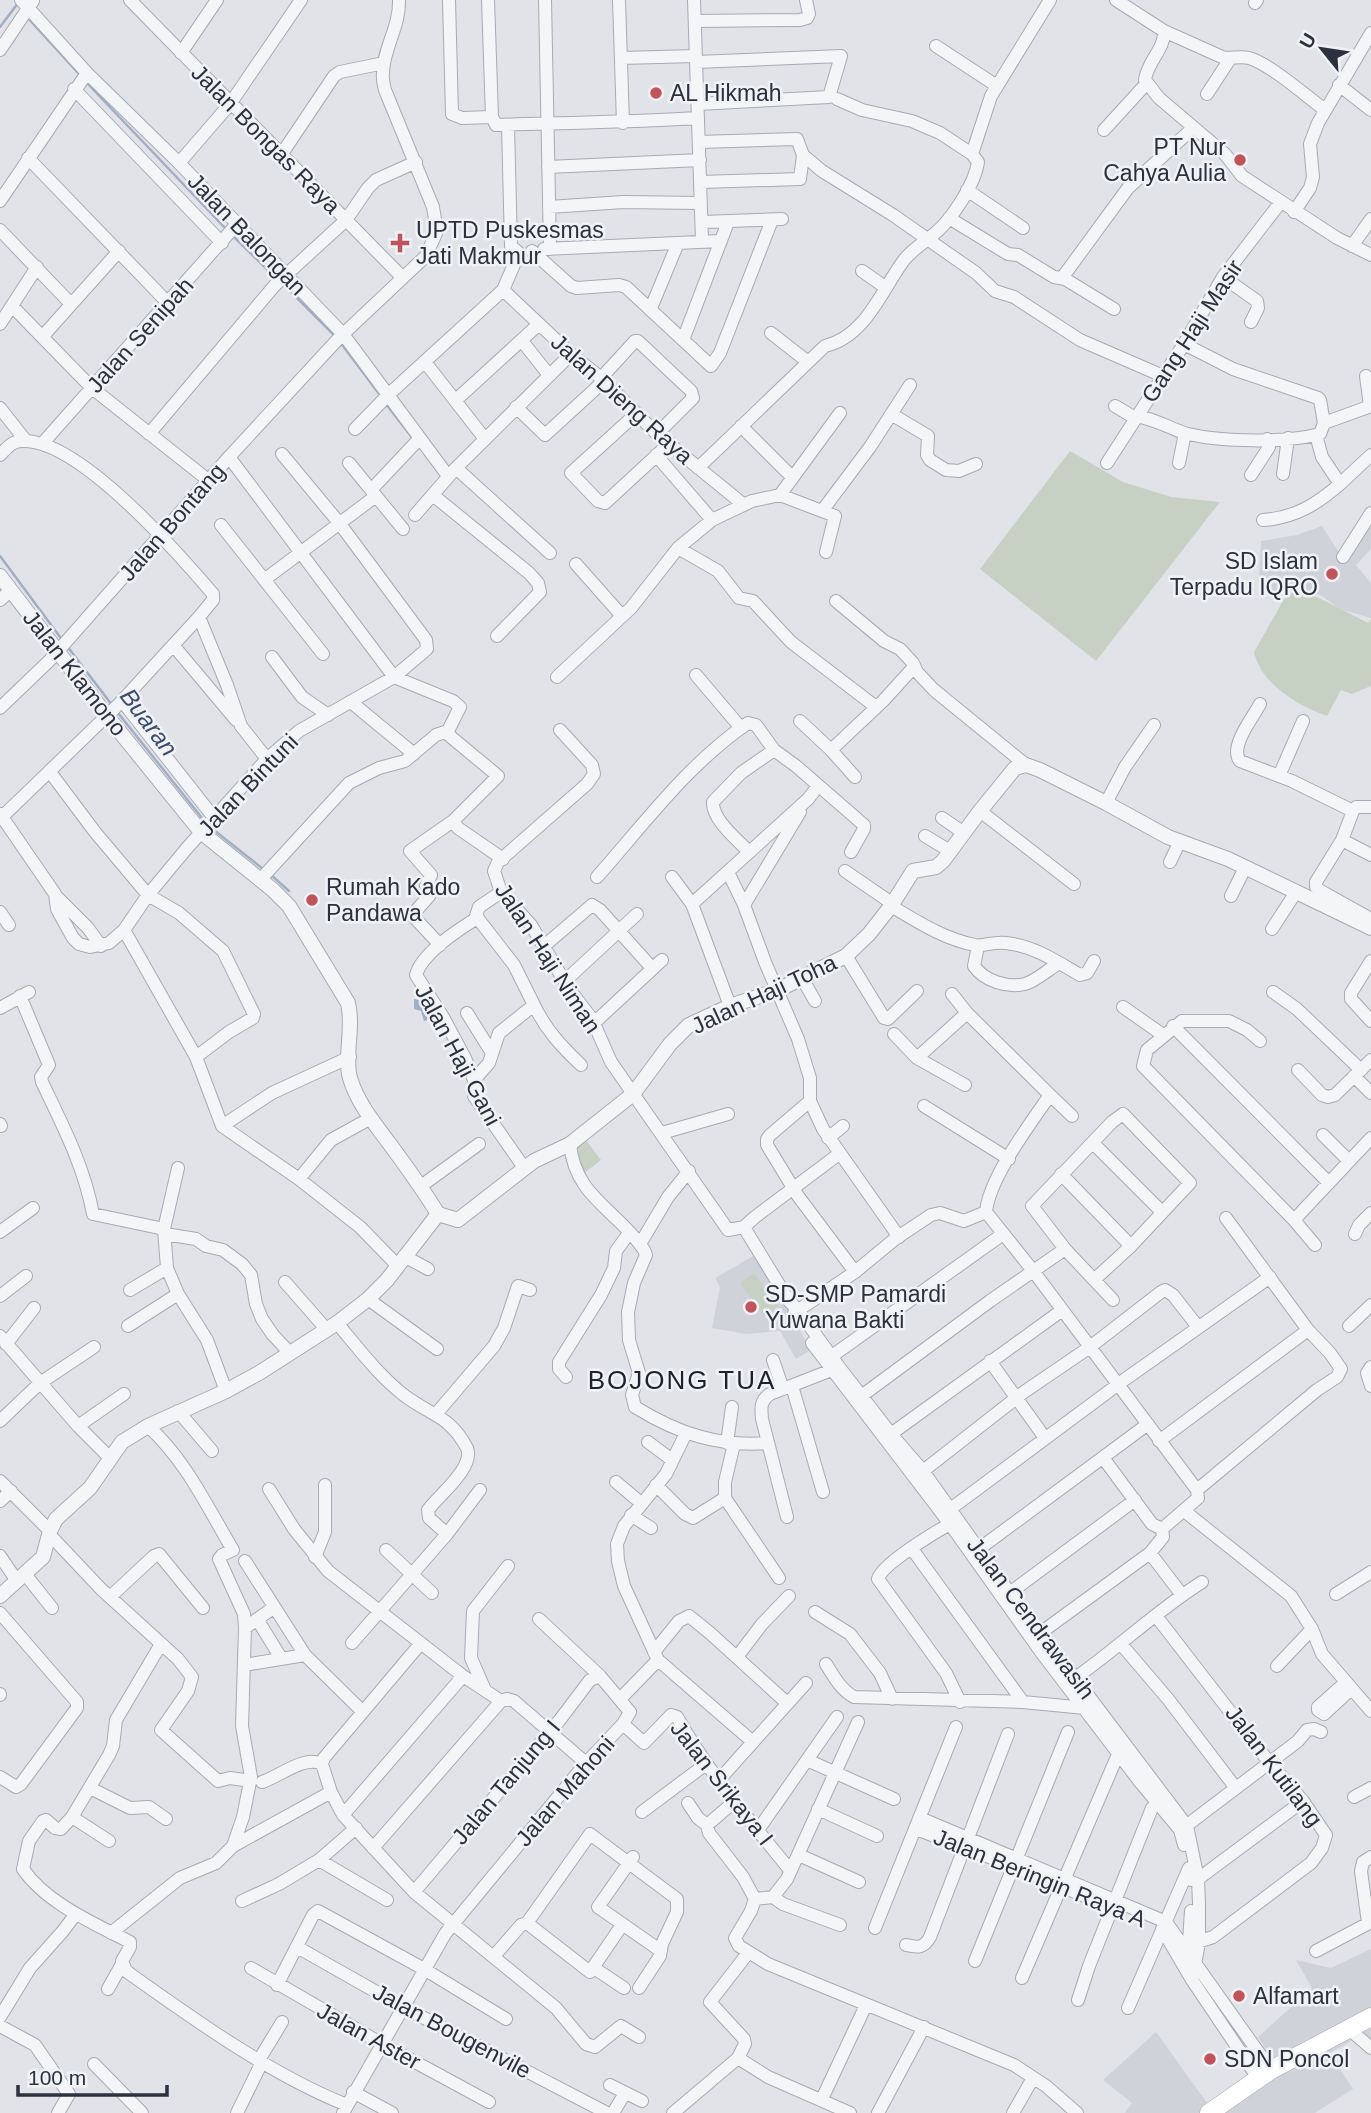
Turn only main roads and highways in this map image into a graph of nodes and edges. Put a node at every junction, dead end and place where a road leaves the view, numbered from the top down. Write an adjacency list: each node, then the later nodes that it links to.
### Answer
1 (1371, 2017): 2 (main road)
2 (1209, 2113)

